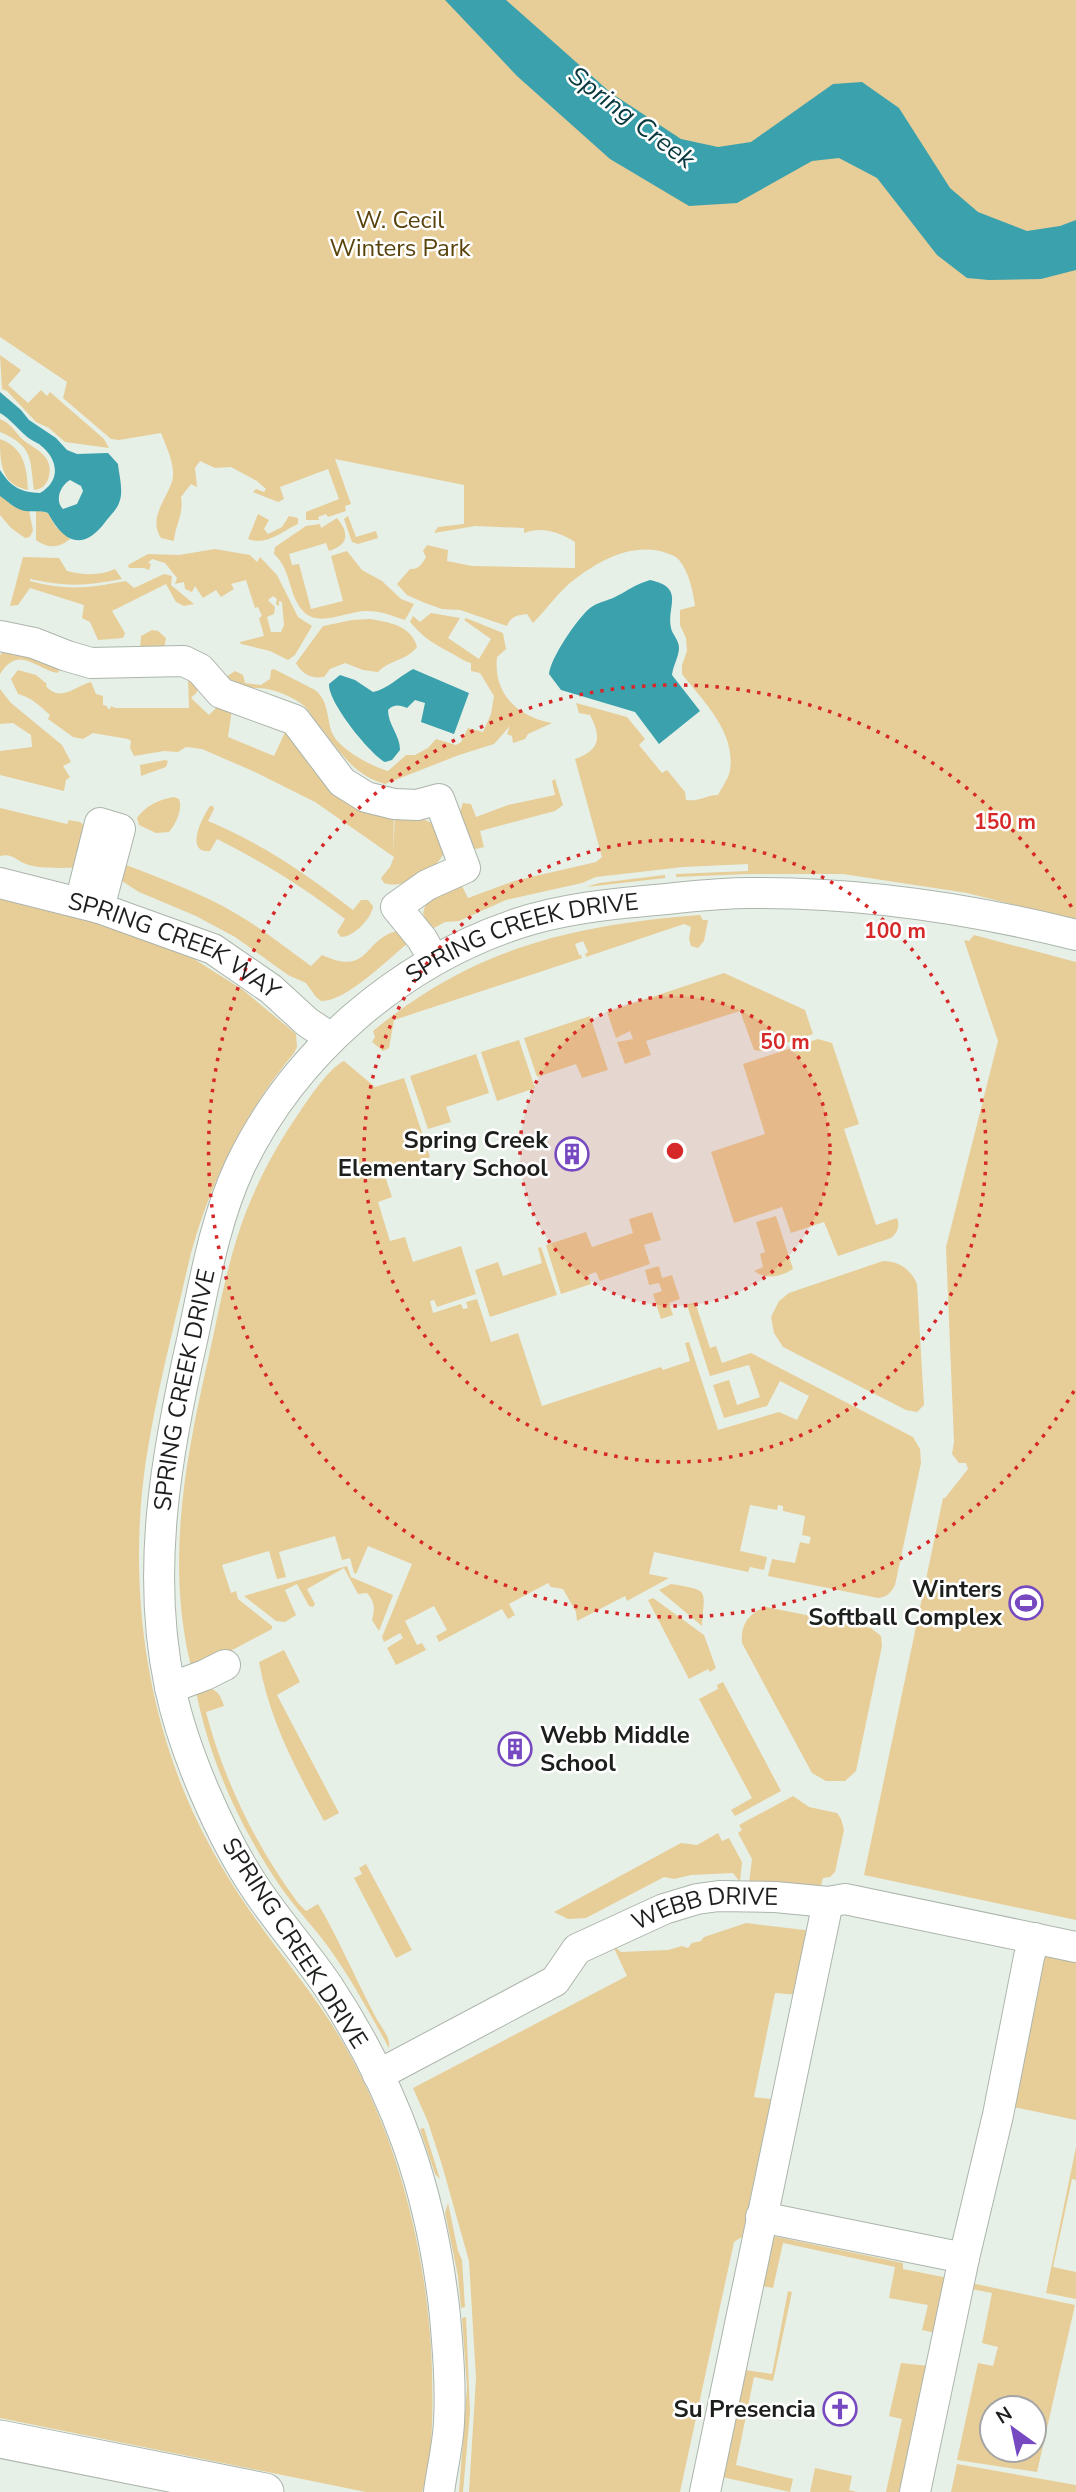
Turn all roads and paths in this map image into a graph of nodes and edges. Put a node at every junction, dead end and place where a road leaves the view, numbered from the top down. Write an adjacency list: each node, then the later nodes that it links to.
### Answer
1 (0, 636): 6 (street)
2 (110, 826): 4 (street)
3 (0, 883): 4 (street, SPRING CREEK WAY)
4 (89, 905): 7 (street, SPRING CREEK WAY)
5 (1076, 935): 6 (street, SPRING CREEK DRIVE)
6 (434, 960): 7 (street, SPRING CREEK DRIVE)
7 (331, 1038): 9 (street, SPRING CREEK DRIVE)
8 (225, 1665): 9 (street)
9 (170, 1688): 13 (street, SPRING CREEK DRIVE)
10 (828, 1902): 11 (street, WEBB DRIVE); 13 (street, WEBB DRIVE); 14 (street)
11 (1035, 1938): 12 (street, WEBB DRIVE); 15 (street)
12 (1076, 1947)
13 (378, 2075): 18 (street, SPRING CREEK DRIVE)
14 (761, 2217): 15 (street); 19 (street)
15 (964, 2258): 20 (street)
16 (0, 2439): 17 (main road)
17 (265, 2492)
18 (439, 2492)
19 (705, 2492)
20 (915, 2492)

